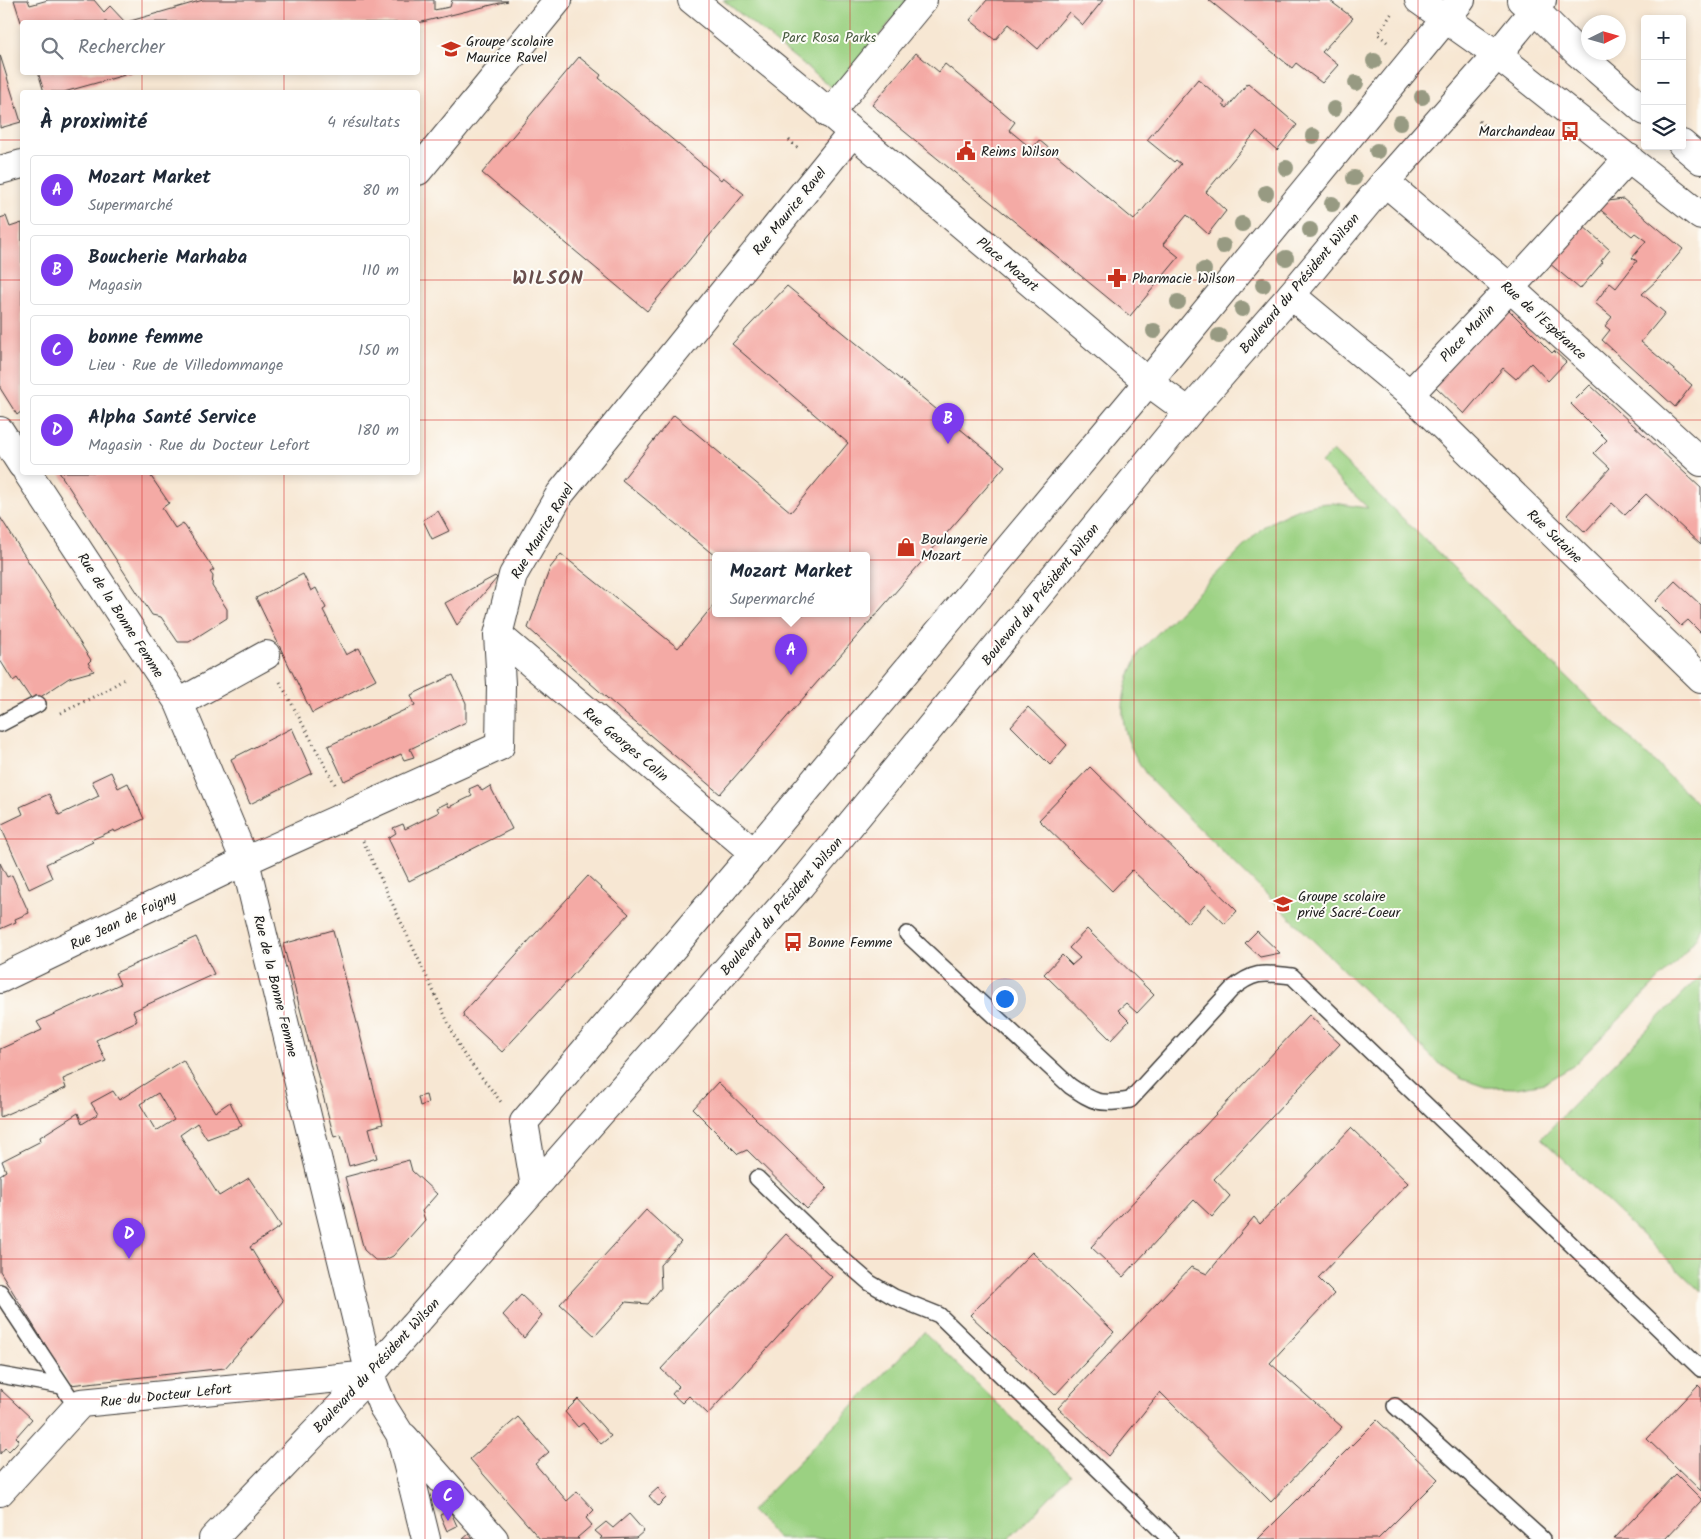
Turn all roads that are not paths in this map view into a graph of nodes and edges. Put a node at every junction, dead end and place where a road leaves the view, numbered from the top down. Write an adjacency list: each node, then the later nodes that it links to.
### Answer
1 (558, 0): 15 (street)
2 (692, 0): 9 (street, Place Mozart)
3 (923, 0): 9 (street)
4 (1418, 0): 6 (street)
5 (1532, 3): 7 (street, Boulevard du Président Wilson); 8 (street)
6 (1453, 10): 7 (street); 21 (street)
7 (1497, 55): 12 (street); 17 (street, Boulevard du Président Wilson)
8 (1641, 108)
9 (829, 114): 10 (street, Place Mozart)
10 (852, 133): 21 (street, Place Mozart); 28 (street, Rue Maurice Ravel)
11 (1686, 147): 13 (street)
12 (1629, 158): 18 (street); 19 (street, Place Marlin)
13 (1701, 160)
14 (20, 165): 16 (street)
15 (420, 169)
16 (0, 170)
17 (1384, 182): 19 (street, Rue de l'Espérance); 20 (street, Boulevard du Président Wilson)
18 (1701, 216)
19 (1510, 288): 22 (street, Place Marlin); 26 (street, Rue de l'Espérance)
20 (1291, 295): 22 (street); 23 (street, Boulevard du Président Wilson)
21 (1148, 382): 23 (street, Place Mozart); 34 (street)
22 (1410, 394): 30 (street, Rue Sutaine)
23 (1189, 412): 39 (street, Boulevard du Président Wilson)
24 (0, 431): 25 (street)
25 (20, 462)
26 (1701, 462)
27 (30, 475): 31 (street, Rue de la Bonne Femme)
28 (498, 636): 34 (street, Rue Georges Colin); 35 (street, Rue Maurice Ravel)
29 (266, 656): 31 (street)
30 (1701, 678)
31 (179, 703): 35 (street, Rue de la Bonne Femme)
32 (38, 704): 33 (lane)
33 (0, 724)
34 (754, 853): 39 (street)
35 (245, 861): 37 (street, Rue Jean de Foigny); 43 (street, Rue de la Bonne Femme)
36 (906, 934): 41 (lane)
37 (0, 979)
38 (757, 1178): 51 (lane)
39 (535, 1187): 43 (street, Boulevard du Président Wilson)
40 (0, 1292): 44 (lane)
41 (1701, 1369)
42 (0, 1375): 44 (lane)
43 (370, 1375): 44 (street, Rue du Docteur Lefort); 46 (street, Rue de la Bonne Femme); 48 (street, Boulevard du Président Wilson)
44 (70, 1397): 47 (street)
45 (1395, 1406): 52 (lane)
46 (400, 1434): 49 (street, Rue de la Bonne Femme); 50 (street)
47 (0, 1492)
48 (213, 1539)
49 (426, 1539)
50 (494, 1539)
51 (1170, 1539)
52 (1542, 1539)

